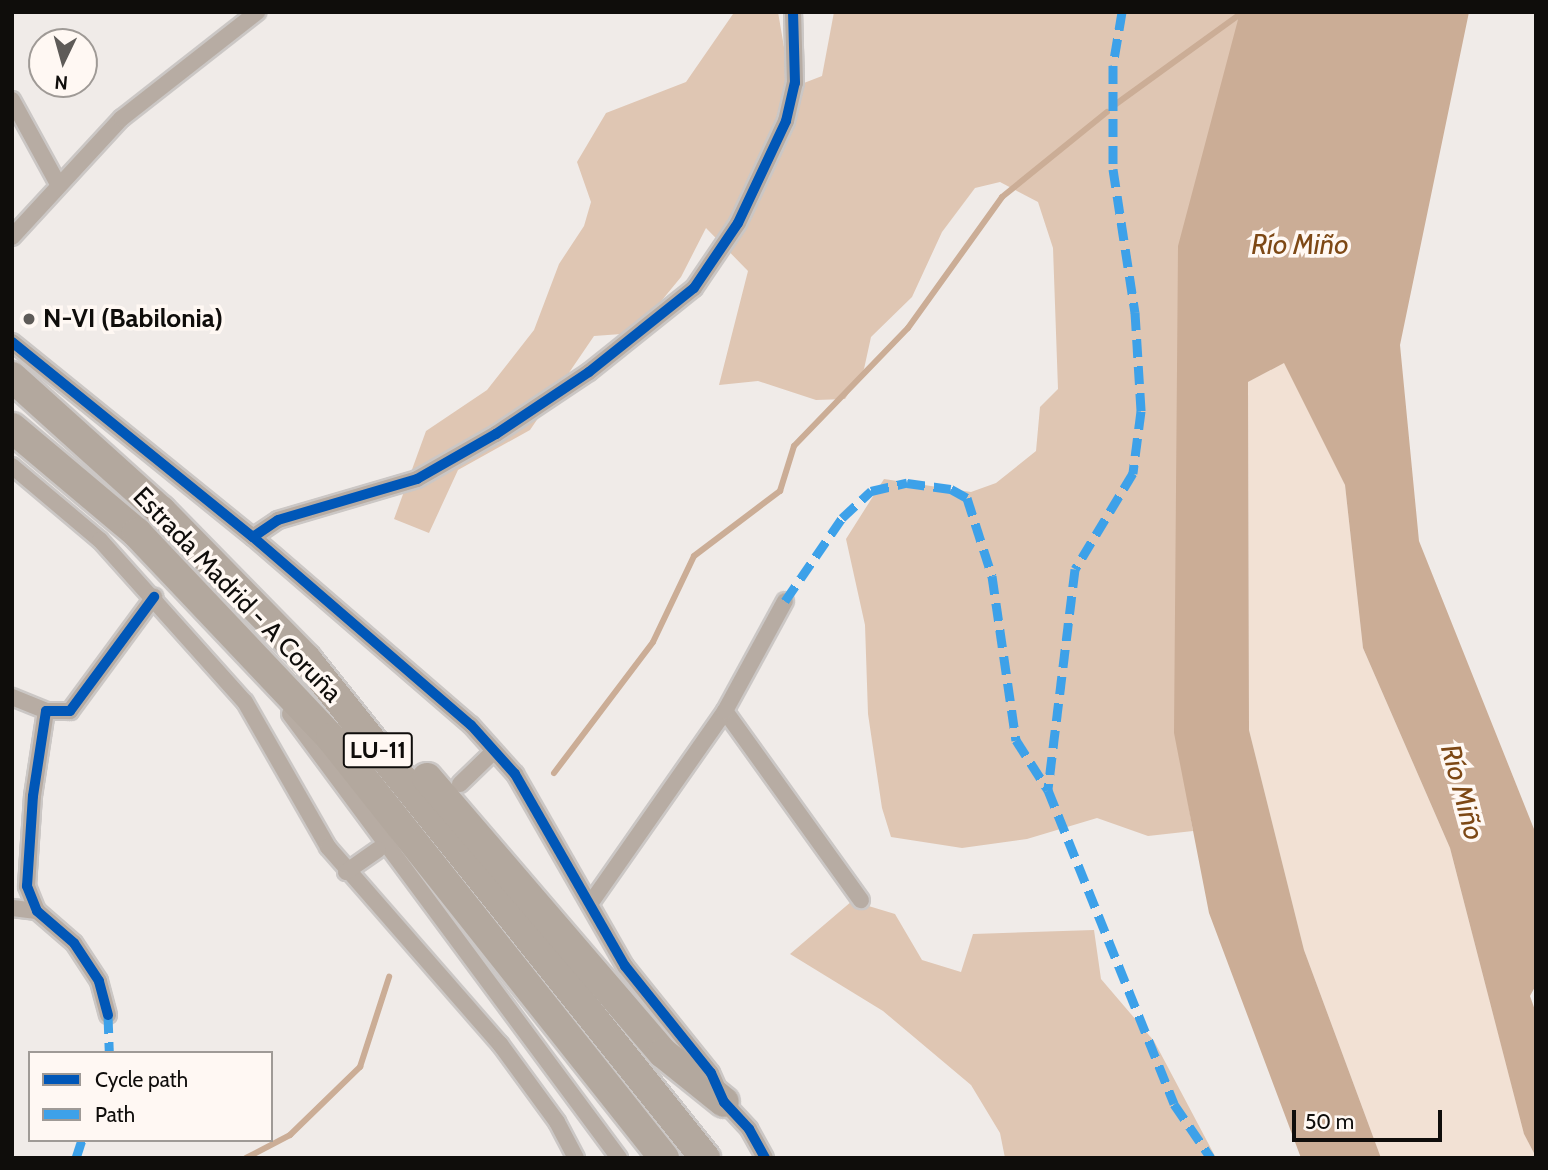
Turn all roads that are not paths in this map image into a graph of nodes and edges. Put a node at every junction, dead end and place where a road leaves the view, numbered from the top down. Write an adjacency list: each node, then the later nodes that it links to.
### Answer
1 (257, 12): 4 (street)
2 (793, 12): 11 (street)
3 (12, 100): 4 (street)
4 (58, 184): 5 (street)
5 (12, 236)
6 (12, 342): 11 (street)
7 (12, 377): 8 (highway, Estrada Madrid - A Coruña / LU-11)
8 (62, 419): 29 (highway); 33 (highway, Estrada Madrid - A Coruña / LU-11)
9 (12, 428): 12 (highway, Estrada Madrid - A Coruña / LU-11)
10 (12, 466): 13 (street)
11 (253, 537): 18 (street)
12 (195, 594): 31 (street); 32 (highway, Estrada Madrid - A Coruña / LU-11)
13 (153, 597): 16 (street); 21 (street)
14 (785, 601): 17 (street)
15 (12, 697): 16 (street)
16 (46, 711): 22 (street)
17 (724, 711): 24 (street); 25 (street)
18 (493, 752): 19 (street); 25 (street)
19 (460, 784)
20 (378, 850): 21 (street)
21 (345, 872): 30 (street)
22 (27, 886): 23 (street); 27 (street)
23 (12, 893)
24 (861, 900)
25 (590, 904): 29 (street)
26 (12, 908): 27 (street)
27 (37, 911): 28 (street)
28 (108, 1015)
29 (724, 1102): 34 (street)
30 (576, 1158)
31 (619, 1158)
32 (664, 1158)
33 (705, 1158)
34 (765, 1158)

